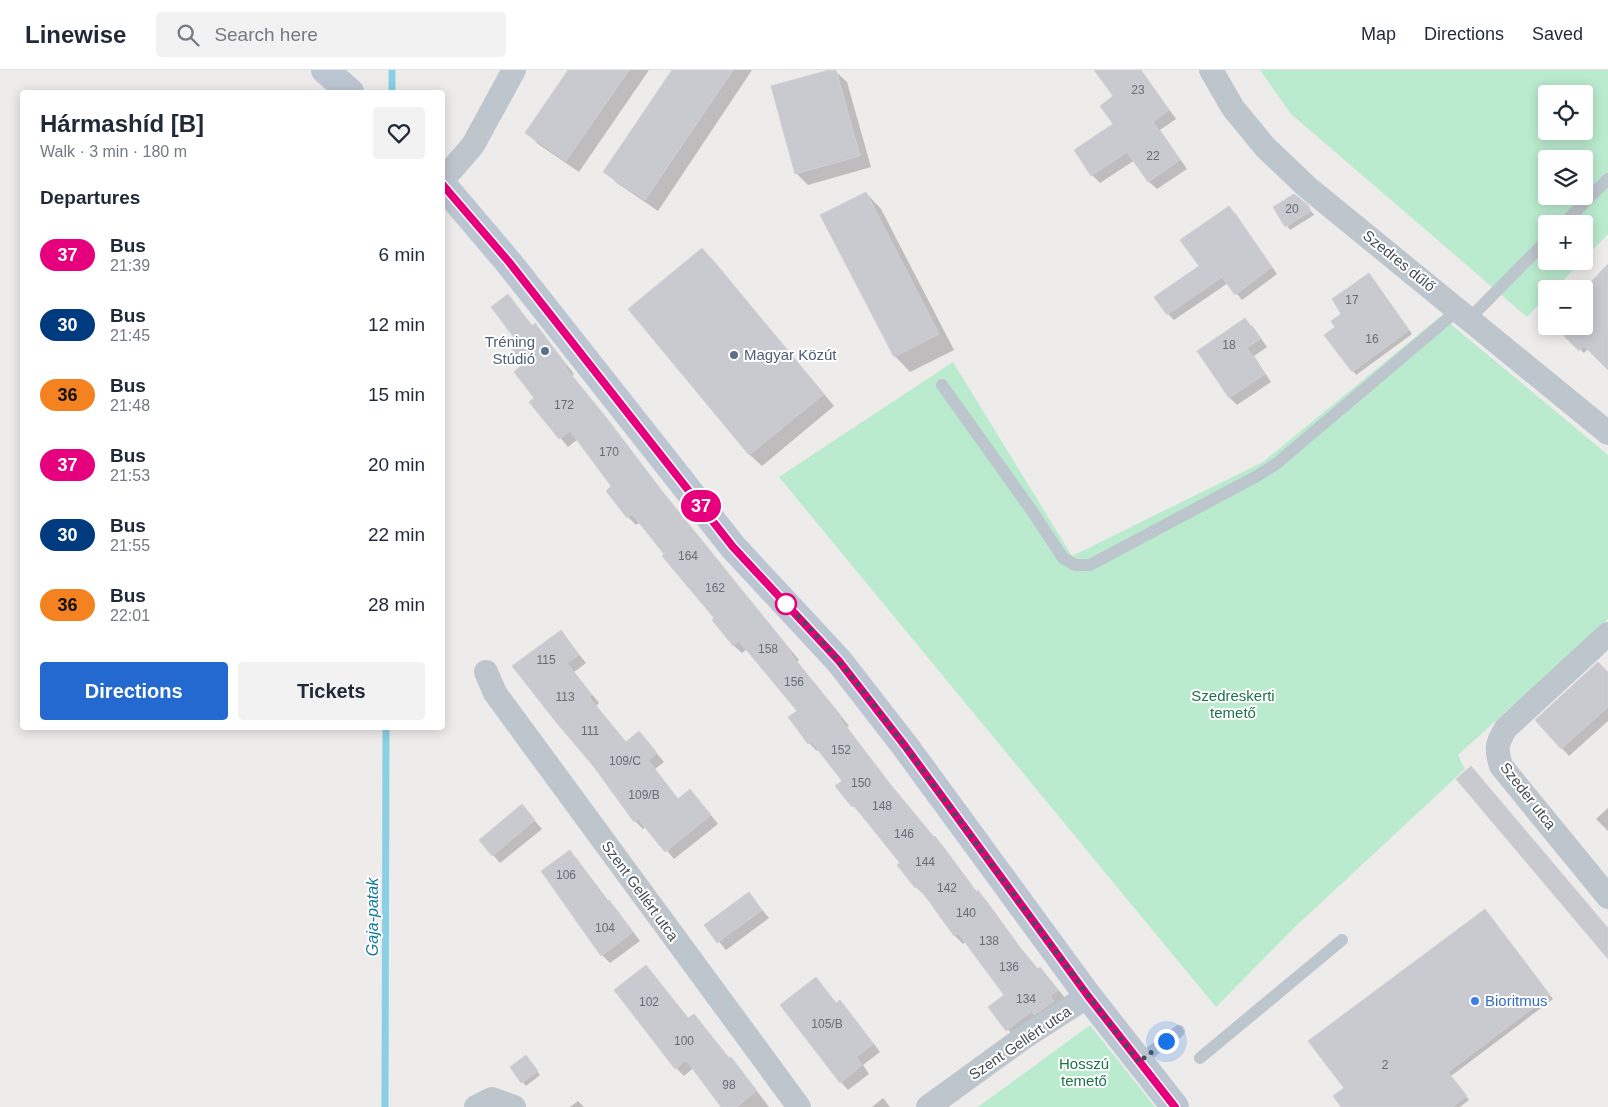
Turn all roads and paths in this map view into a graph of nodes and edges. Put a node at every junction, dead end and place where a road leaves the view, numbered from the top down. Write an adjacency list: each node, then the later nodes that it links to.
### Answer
1 (514, 70): 3 (street)
2 (1211, 70): 8 (street, Szedres dűlő)
3 (445, 179)
4 (1608, 179): 6 (lane)
5 (445, 187): 15 (main road)
6 (1573, 215)
7 (1538, 248): 8 (lane)
8 (1464, 314): 9 (lane); 10 (street, Szedres dűlő)
9 (942, 385)
10 (1608, 432)
11 (1608, 634): 13 (street, Szeder utca)
12 (486, 672): 21 (street, Szent Gellért utca)
13 (1608, 897)
14 (1342, 940): 17 (lane)
15 (1088, 996): 18 (main road); 22 (street, Szent Gellért utca)
16 (1179, 1031): 18 (lane)
17 (1200, 1058)
18 (1139, 1062): 23 (main road)
19 (476, 1107): 20 (street)
20 (514, 1107)
21 (800, 1107)
22 (928, 1107)
23 (1175, 1107)

